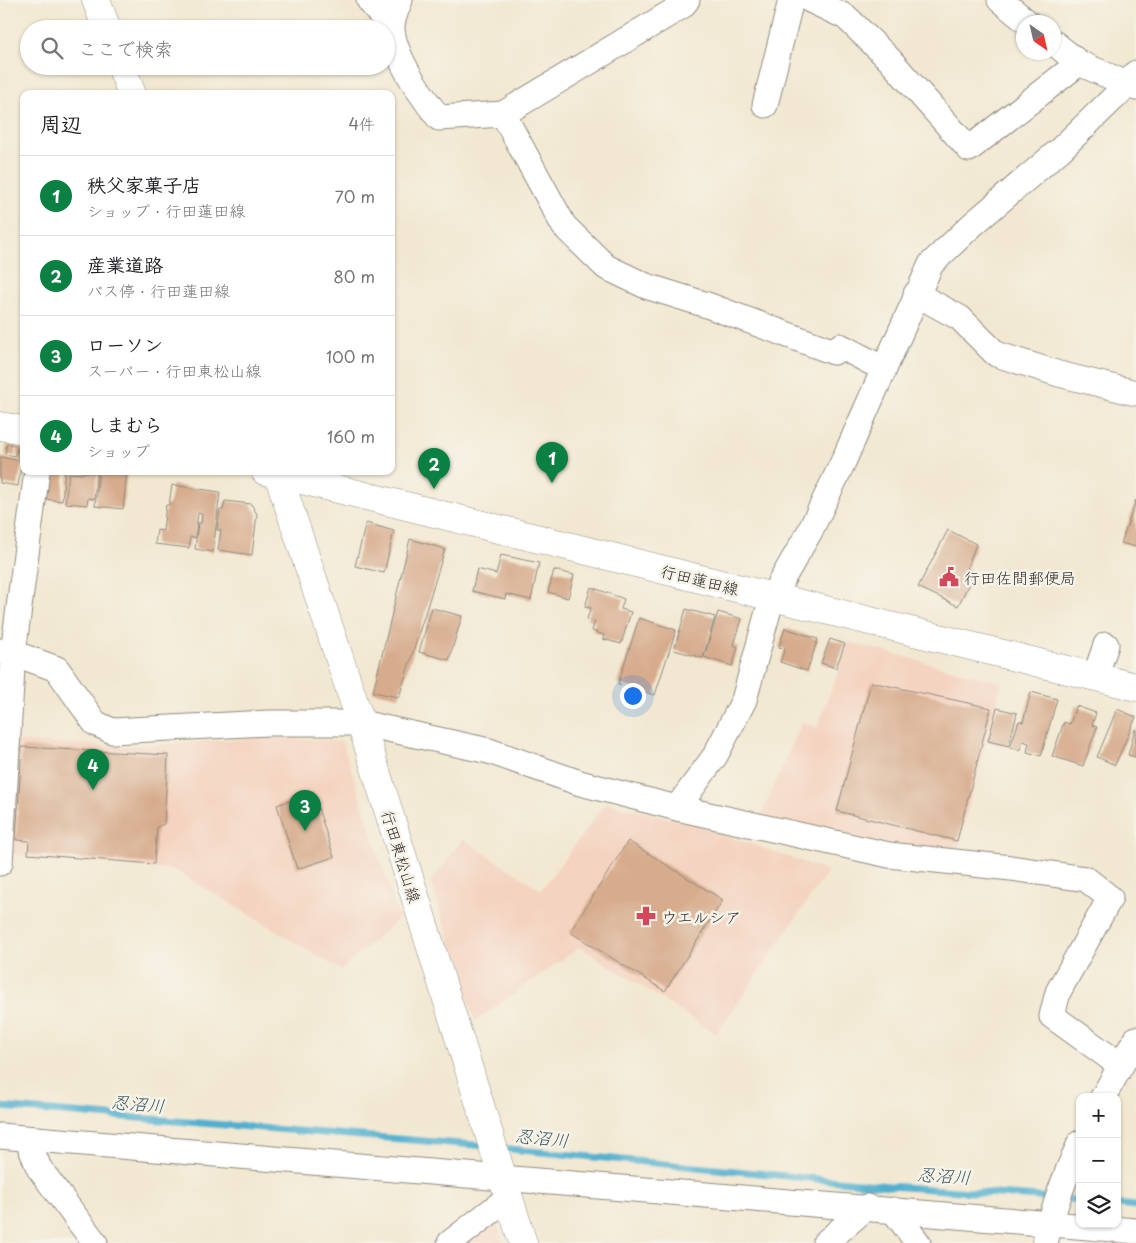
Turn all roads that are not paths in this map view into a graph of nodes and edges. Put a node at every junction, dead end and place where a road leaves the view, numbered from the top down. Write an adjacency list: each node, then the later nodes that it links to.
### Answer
1 (96, 0): 9 (main road)
2 (369, 0): 10 (street)
3 (400, 0): 11 (street)
4 (687, 0): 19 (street)
5 (791, 0): 18 (street)
6 (810, 0): 14 (street)
7 (1000, 0): 8 (street)
8 (1018, 15)
9 (104, 20)
10 (385, 20)
11 (394, 20)
12 (395, 42): 19 (street)
13 (1061, 49): 14 (street)
14 (1079, 63): 16 (street)
15 (125, 75): 17 (main road)
16 (1133, 82): 20 (street)
17 (130, 90)
18 (765, 105)
19 (503, 114): 21 (street)
20 (916, 294): 21 (street); 22 (street)
21 (884, 369): 28 (street)
22 (1136, 393)
23 (0, 426): 24 (main road)
24 (20, 429)
25 (36, 475): 30 (street)
26 (274, 475): 33 (main road, 行田東松山線)
27 (285, 475): 28 (main road, 行田蓮田線)
28 (772, 597): 31 (main road, 行田蓮田線); 34 (street)
29 (1106, 645): 31 (street)
30 (6, 652): 33 (street); 35 (street)
31 (1095, 677): 32 (main road, 行田蓮田線)
32 (1136, 687)
33 (361, 723): 34 (street); 42 (main road, 行田東松山線)
34 (677, 808): 37 (street)
35 (0, 863)
36 (1136, 1039): 37 (street)
37 (1120, 1066): 38 (street)
38 (1105, 1093)
39 (0, 1136): 40 (street)
40 (27, 1139): 42 (street); 47 (street)
41 (1076, 1151): 46 (street)
42 (505, 1188): 43 (street); 48 (street); 49 (main road, 行田東松山線)
43 (867, 1207): 44 (street); 50 (street)
44 (893, 1210): 46 (street); 51 (street)
45 (1136, 1231): 46 (street)
46 (1048, 1233)
47 (94, 1243)
48 (450, 1243)
49 (522, 1243)
50 (825, 1243)
51 (918, 1243)

